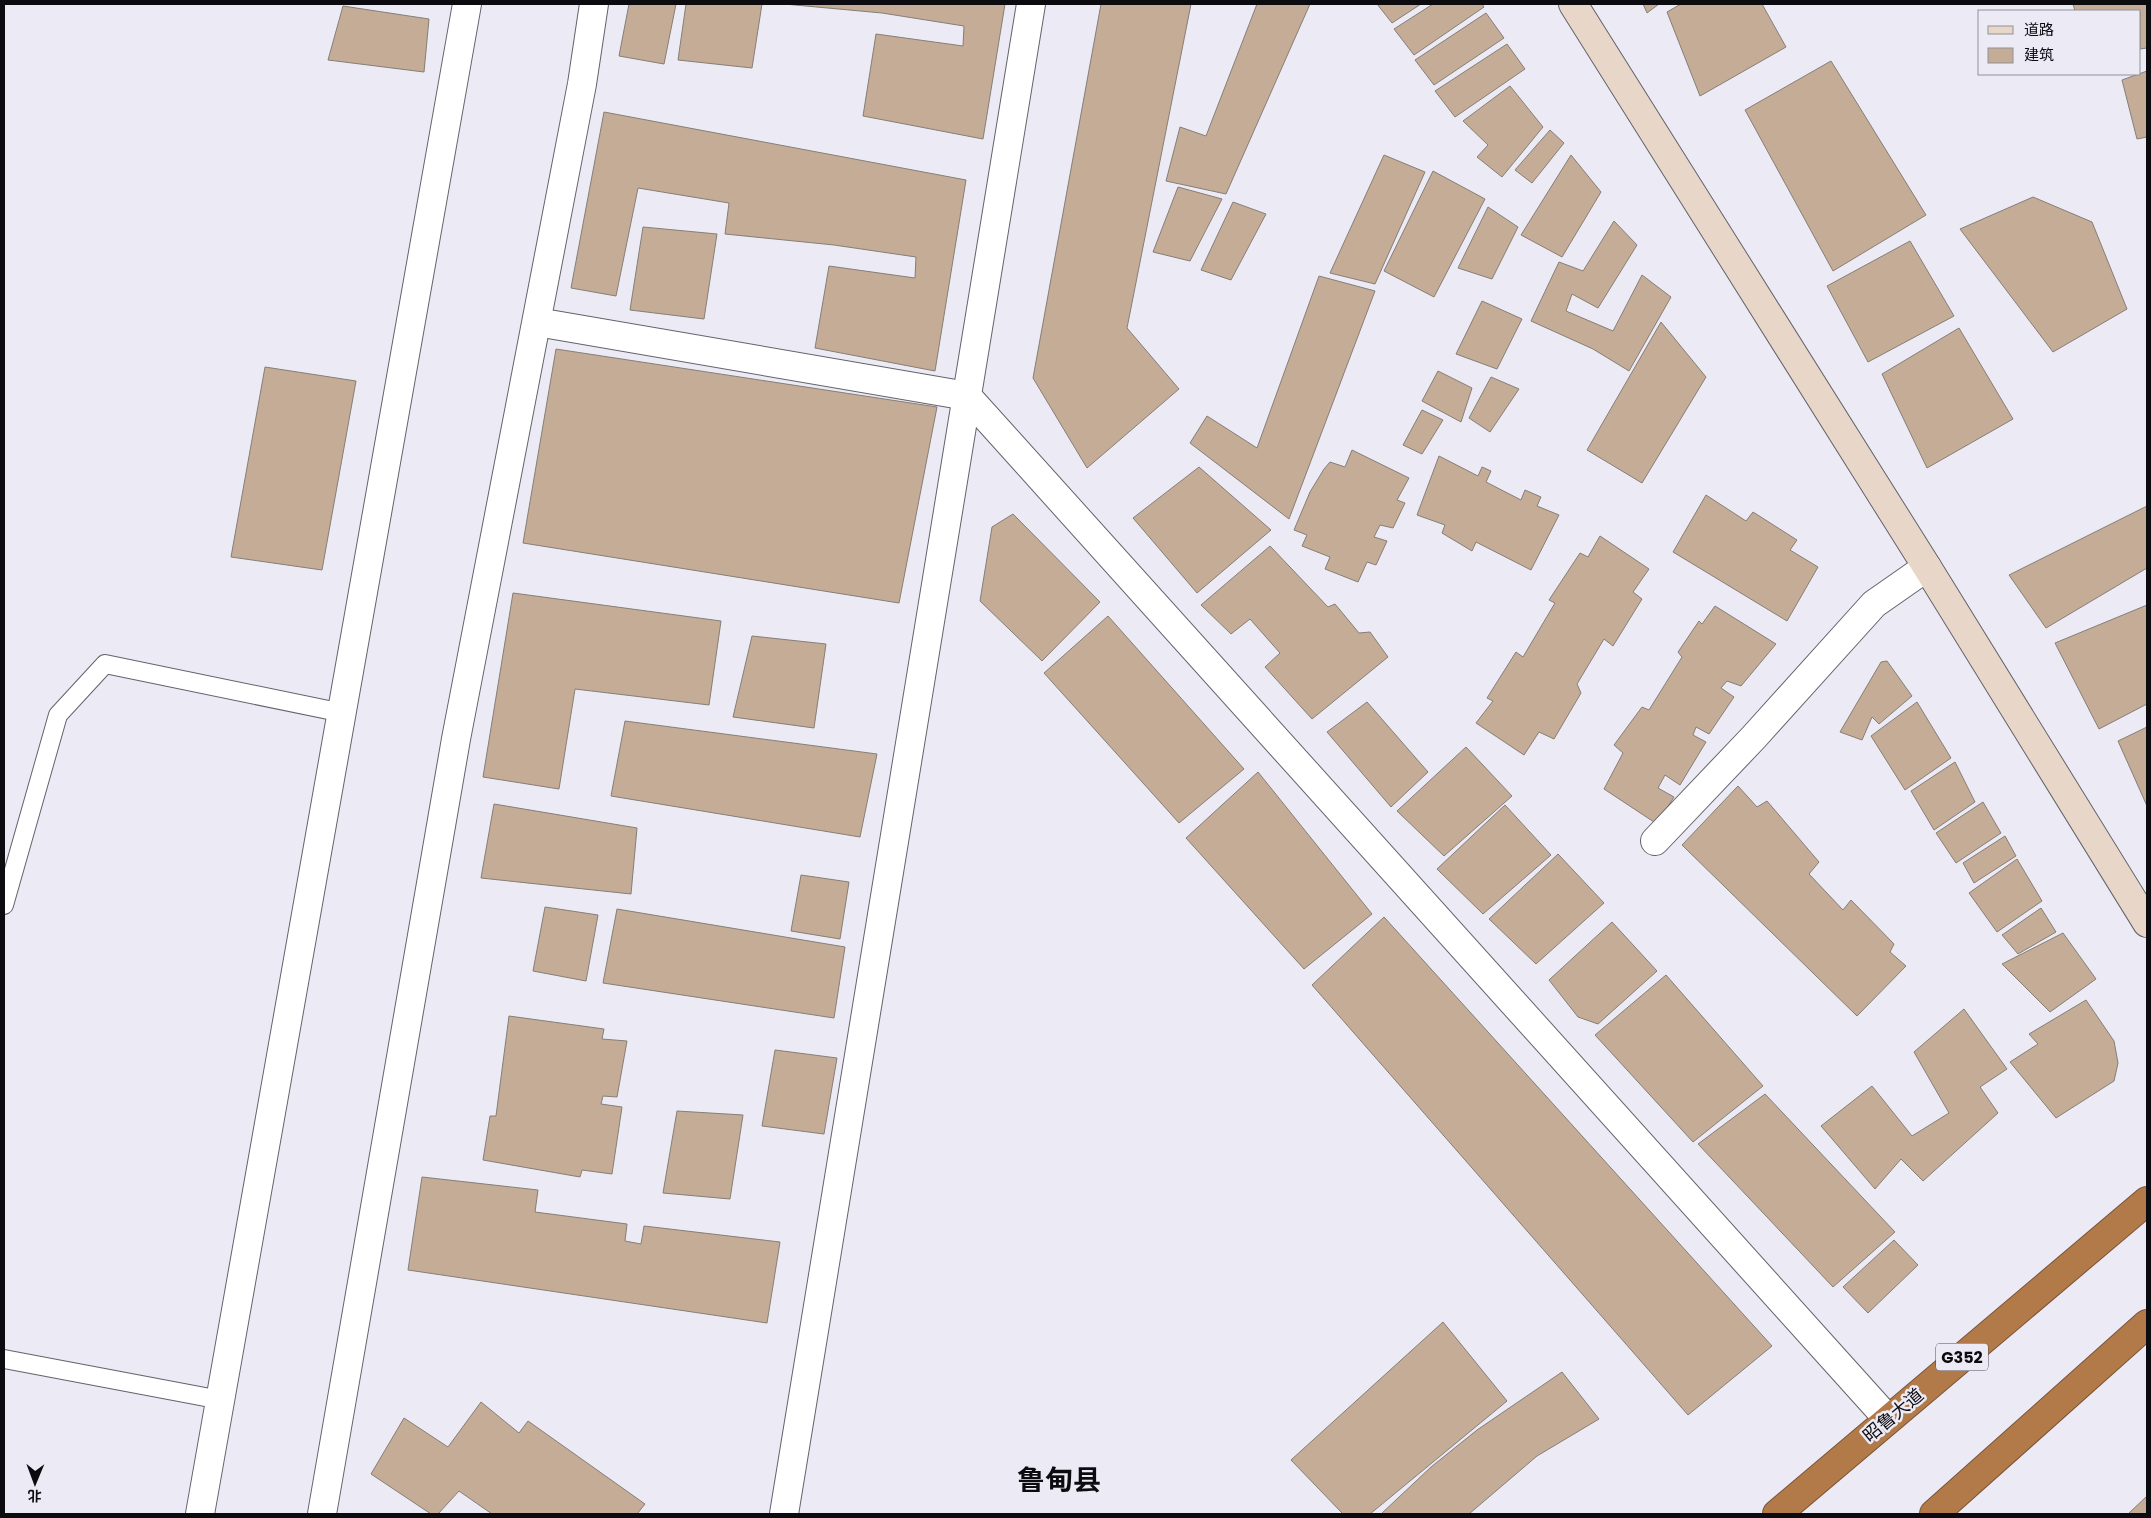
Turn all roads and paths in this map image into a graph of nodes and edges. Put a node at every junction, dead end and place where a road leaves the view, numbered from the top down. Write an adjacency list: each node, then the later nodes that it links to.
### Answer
1 (467, 4): 8 (street)
2 (594, 4): 5 (street)
3 (1031, 4): 6 (street)
4 (1573, 4): 7 (street)
5 (537, 322): 6 (street); 18 (street)
6 (967, 396): 16 (street); 19 (street)
7 (1927, 567): 9 (street); 11 (street)
8 (343, 713): 10 (lane); 15 (street)
9 (1655, 841)
10 (4, 905)
11 (2147, 923)
12 (2147, 1201): 16 (highway, 昭鲁大道 / G352)
13 (2147, 1324): 21 (highway)
14 (4, 1359): 15 (lane)
15 (221, 1400): 17 (street)
16 (1888, 1419): 20 (highway, 昭鲁大道 / G352)
17 (200, 1514)
18 (322, 1514)
19 (784, 1514)
20 (1777, 1514)
21 (1934, 1514)

